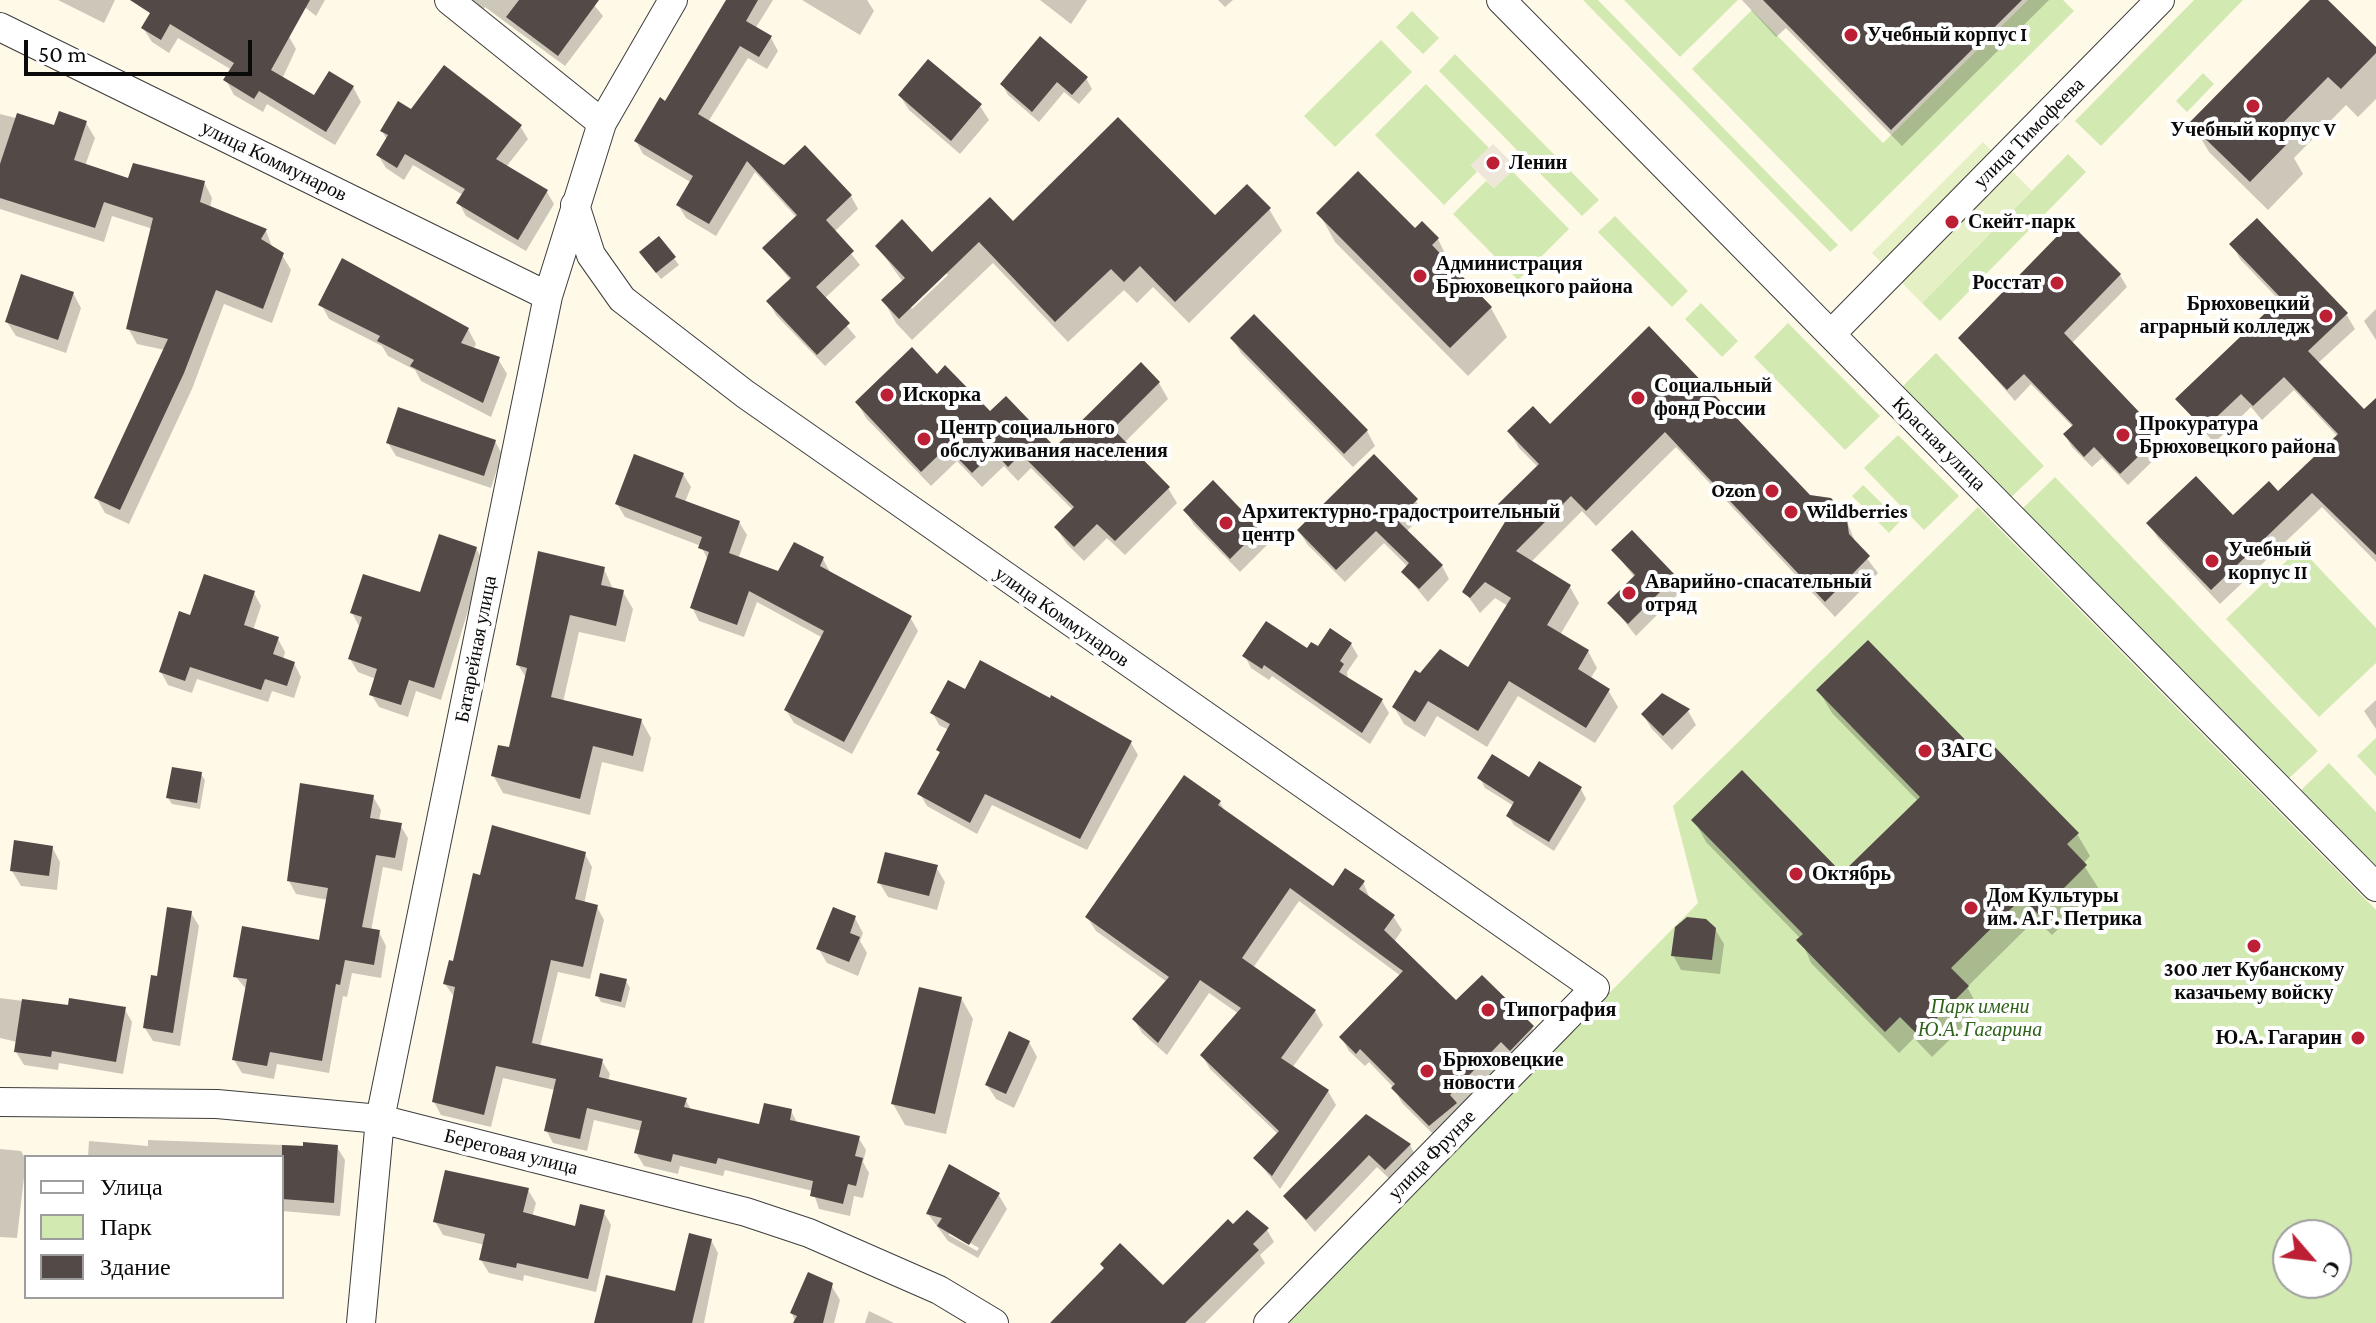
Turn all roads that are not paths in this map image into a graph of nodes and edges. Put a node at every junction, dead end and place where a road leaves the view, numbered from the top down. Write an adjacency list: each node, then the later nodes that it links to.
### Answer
1 (449, 0): 6 (street)
2 (673, 0): 6 (street, Батарейная улица)
3 (1501, 0): 9 (street, Красная улица)
4 (2160, 0): 9 (street, улица Тимофеева)
5 (0, 27): 8 (street, улица Коммунаров)
6 (602, 123): 7 (street, Батарейная улица)
7 (575, 205): 8 (street, Батарейная улица); 11 (street, улица Коммунаров)
8 (548, 296): 13 (street, Батарейная улица)
9 (1831, 334): 10 (street, Красная улица)
10 (2376, 887)
11 (1595, 988): 16 (street, улица Фрунзе)
12 (0, 1102): 13 (street, Береговая улица)
13 (380, 1119): 14 (street, Батарейная улица); 15 (street, Береговая улица)
14 (361, 1323)
15 (994, 1323)
16 (1268, 1323)

